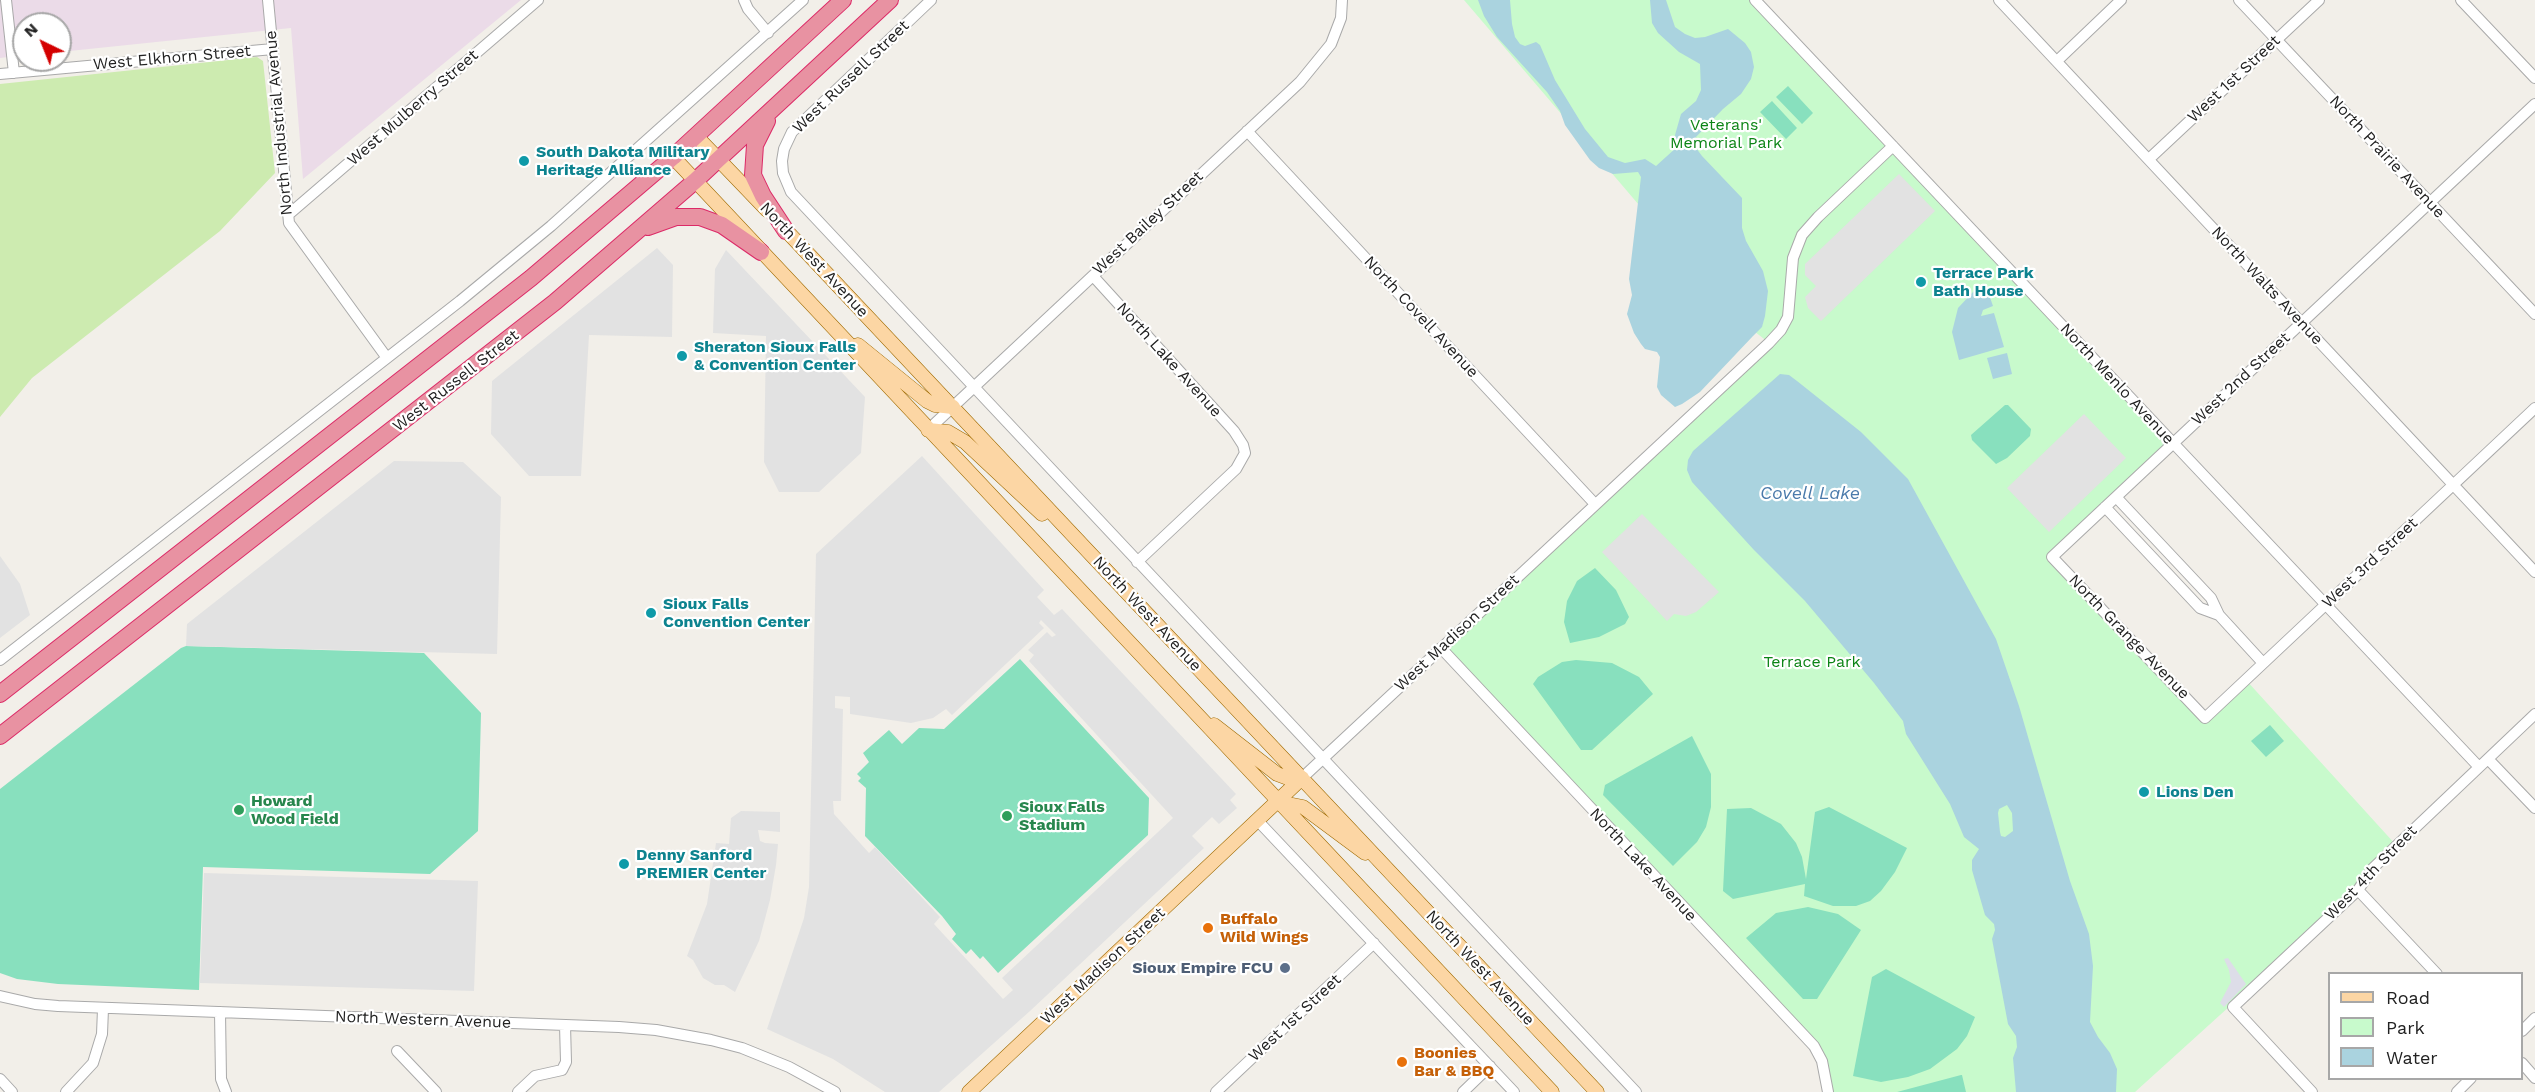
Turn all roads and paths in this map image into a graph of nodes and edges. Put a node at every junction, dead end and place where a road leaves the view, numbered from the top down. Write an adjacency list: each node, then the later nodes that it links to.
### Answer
1 (6, 0): 21 (street)
2 (267, 0): 18 (street, North Industrial Avenue)
3 (538, 0): 34 (street, West Mulberry Street)
4 (744, 0): 16 (street)
5 (803, 0): 16 (street)
6 (843, 0): 26 (highway, West Russell Street)
7 (890, 0): 20 (highway, West Russell Street)
8 (931, 0): 31 (street, West Russell Street)
9 (1342, 0): 25 (street, West Bailey Street)
10 (1755, 0): 27 (street, North Menlo Avenue)
11 (1999, 0): 19 (street, North Walts Avenue)
12 (2121, 0): 19 (street)
13 (2239, 0): 17 (street, North Prairie Avenue)
14 (2319, 0): 17 (street, West 1st Street)
15 (2461, 0): 23 (street)
16 (768, 33): 42 (street)
17 (2276, 40): 30 (street, West 1st Street); 33 (street, North Prairie Avenue)
18 (273, 49): 21 (street, West Elkhorn Street); 34 (street, North Industrial Avenue)
19 (2057, 61): 30 (street, North Walts Avenue)
20 (813, 72): 29 (highway, West Russell Street); 35 (highway)
21 (14, 73): 22 (street, West Elkhorn Street)
22 (0, 74)
23 (2535, 78)
24 (2535, 104): 33 (street, West 2nd Street)
25 (1247, 130): 38 (street, West Bailey Street); 50 (street, North Covell Avenue)
26 (696, 136): 28 (highway, West Russell Street); 29 (main road, North West Avenue)
27 (1893, 146): 47 (street, North Menlo Avenue); 50 (street, West Madison Street)
28 (673, 157): 32 (main road, North West Avenue); 61 (highway, West Russell Street)
29 (719, 159): 32 (highway, West Russell Street); 35 (main road, North West Avenue)
30 (2148, 159): 40 (street, North Walts Avenue)
31 (782, 161): 43 (street, North West Avenue)
32 (695, 181): 36 (highway, West Russell Street); 37 (main road, North West Avenue)
33 (2430, 203): 39 (street, North Prairie Avenue); 40 (street, West 2nd Street)
34 (288, 215): 42 (street, North Industrial Avenue)
35 (786, 231): 44 (main road, North West Avenue)
36 (627, 240): 37 (highway); 65 (highway, West Russell Street)
37 (761, 252): 41 (main road, North West Avenue)
38 (1093, 276): 43 (street, West Bailey Street); 54 (street, North Lake Avenue)
39 (2535, 314)
40 (2301, 323): 47 (street, West 2nd Street); 48 (street, North Walts Avenue)
41 (843, 337): 44 (main road); 46 (main road, North West Avenue)
42 (387, 358): 59 (street)
43 (974, 387): 44 (street, West Bailey Street); 54 (street, North West Avenue)
44 (953, 407): 46 (street, West Bailey Street); 52 (main road, North West Avenue)
45 (2535, 408): 48 (street, West 3rd Street)
46 (928, 430): 52 (main road); 63 (main road, North West Avenue)
47 (2173, 443): 49 (street, West 2nd Street); 56 (street, North Menlo Avenue)
48 (2452, 486): 55 (street, North Walts Avenue); 56 (street, West 3rd Street)
49 (2116, 497): 51 (street, West 2nd Street); 57 (street)
50 (1595, 504): 58 (street, West Madison Street)
51 (2105, 507): 53 (street, West 2nd Street); 57 (street)
52 (1076, 538): 69 (main road, North West Avenue)
53 (2052, 557): 64 (street, North Grange Avenue)
54 (1137, 562): 66 (street, North West Avenue)
55 (2535, 572)
56 (2325, 605): 60 (street, West 3rd Street); 68 (street, North Menlo Avenue)
57 (2219, 615): 60 (street)
58 (1441, 648): 66 (street, West Madison Street); 102 (street, North Lake Avenue)
59 (0, 660)
60 (2263, 663): 64 (street, West 3rd Street)
61 (0, 694)
62 (2535, 714): 67 (street, West 4th Street)
63 (1196, 716): 69 (main road); 70 (main road, North West Avenue)
64 (2205, 718)
65 (0, 736)
66 (1323, 758): 69 (street, West Madison Street); 101 (street, North West Avenue)
67 (2488, 759): 68 (street, West 4th Street); 71 (street)
68 (2479, 768): 74 (street, West 4th Street)
69 (1302, 778): 70 (main road, West Madison Street); 73 (main road, North West Avenue)
70 (1278, 802): 72 (main road, West Madison Street); 73 (main road); 99 (main road, North West Avenue)
71 (2535, 808)
72 (1258, 821): 75 (street); 95 (main road, West Madison Street)
73 (1380, 861): 100 (main road, North West Avenue)
74 (2358, 890): 76 (street); 103 (street, West 4th Street)
75 (1374, 943): 85 (street); 96 (street, West 1st Street)
76 (2435, 972)
77 (0, 996): 78 (street, North Western Avenue)
78 (103, 1009): 79 (street, North Western Avenue); 90 (street)
79 (220, 1012): 81 (street, North Western Avenue); 91 (street)
80 (2535, 1018): 82 (street)
81 (565, 1025): 93 (street); 94 (street, North Western Avenue)
82 (2523, 1030)
83 (397, 1051): 92 (street)
84 (2523, 1065): 86 (street)
85 (1490, 1066): 97 (street); 98 (street)
86 (2535, 1078)
87 (0, 1079): 89 (street)
88 (2469, 1080): 104 (street)
89 (12, 1092)
90 (66, 1092)
91 (226, 1092)
92 (436, 1092)
93 (518, 1092)
94 (835, 1092)
95 (969, 1092)
96 (1216, 1092)
97 (1463, 1092)
98 (1514, 1092)
99 (1552, 1092)
100 (1597, 1092)
101 (1636, 1092)
102 (1827, 1092)
103 (2312, 1092)
104 (2457, 1092)

